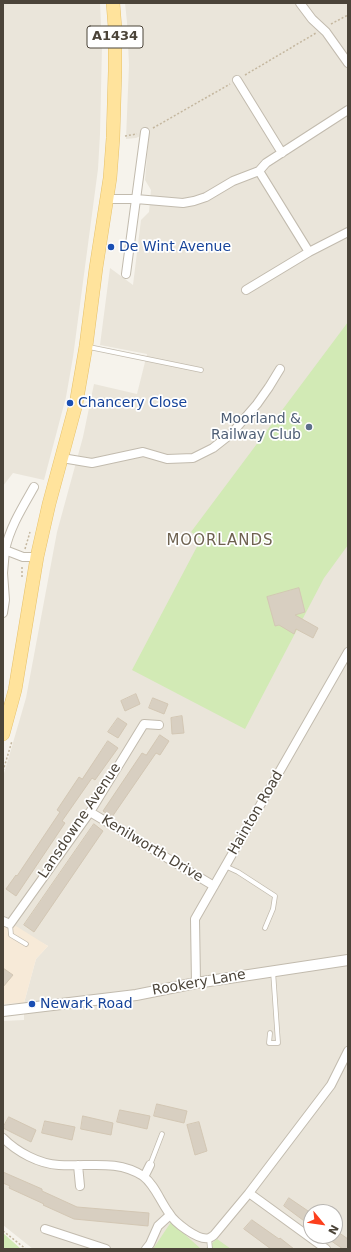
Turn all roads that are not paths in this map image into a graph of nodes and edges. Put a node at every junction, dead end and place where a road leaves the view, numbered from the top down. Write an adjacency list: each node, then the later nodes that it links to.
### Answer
1 (113, 3): 9 (main road, A1434)
2 (300, 3): 3 (street)
3 (348, 63)
4 (237, 80): 7 (street)
5 (348, 110): 7 (street)
6 (145, 132): 10 (street)
7 (282, 153): 8 (street)
8 (259, 171): 10 (street); 12 (street)
9 (106, 199): 10 (street); 15 (main road, A1434)
10 (136, 199): 13 (street)
11 (348, 232): 12 (street)
12 (309, 252): 14 (street)
13 (126, 274)
14 (246, 290)
15 (86, 346): 17 (lane); 18 (main road, A1434)
16 (280, 369): 18 (street)
17 (201, 370)
18 (62, 458): 21 (main road, A1434)
19 (34, 487): 20 (street)
20 (5, 550): 21 (street); 22 (street)
21 (38, 557): 25 (main road, A1434)
22 (3, 613)
23 (348, 652): 27 (street, Hainton Road)
24 (159, 725): 26 (street, Lansdowne Avenue)
25 (7, 734)
26 (90, 812): 28 (street, Kenilworth Drive); 29 (street, Lansdowne Avenue)
27 (225, 866): 28 (street, Hainton Road); 30 (lane)
28 (214, 886): 34 (street, Hainton Road)
29 (6, 922): 31 (lane)
30 (266, 928)
31 (26, 944)
32 (348, 960): 33 (street, Rookery Lane)
33 (274, 971): 34 (street, Rookery Lane); 36 (lane)
34 (196, 983): 35 (street, Rookery Lane)
35 (3, 1012)
36 (270, 1033)
37 (348, 1051): 44 (street)
38 (162, 1134): 40 (lane)
39 (3, 1138): 41 (street)
40 (150, 1165): 42 (street)
41 (78, 1166): 42 (street); 43 (street)
42 (144, 1177): 45 (street)
43 (80, 1186)
44 (249, 1193): 47 (street); 51 (street)
45 (170, 1215): 47 (street); 49 (street)
46 (46, 1229): 48 (street)
47 (209, 1238): 50 (lane)
48 (103, 1248)
49 (146, 1249)
50 (210, 1249)
51 (326, 1249)

